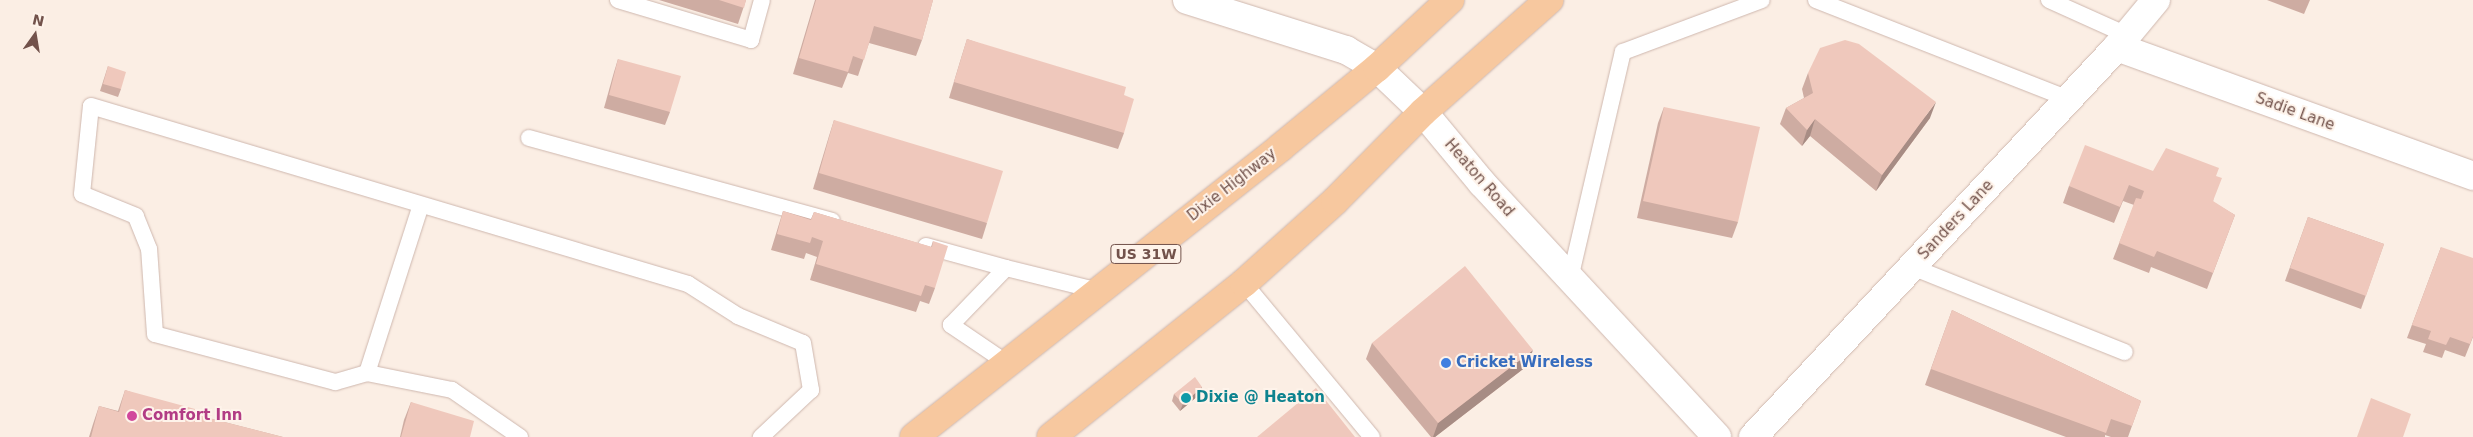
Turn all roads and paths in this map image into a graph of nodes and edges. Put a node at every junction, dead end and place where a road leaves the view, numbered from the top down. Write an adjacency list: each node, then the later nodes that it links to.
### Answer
1 (618, 0): 2 (lane)
2 (762, 0)
3 (1187, 0): 11 (street, Heaton Road)
4 (1450, 0): 11 (main road, Dixie Highway / US 31W)
5 (1549, 0): 13 (main road)
6 (1762, 0): 21 (lane)
7 (1816, 0): 12 (lane)
8 (2049, 0): 10 (lane)
9 (2156, 0): 10 (street, Sanders Lane)
10 (2122, 41): 12 (street, Sanders Lane); 15 (street, Sadie Lane)
11 (1377, 68): 13 (street, Heaton Road); 23 (main road, Dixie Highway / US 31W)
12 (2069, 99): 19 (street, Sanders Lane)
13 (1423, 112): 21 (street, Heaton Road); 22 (main road)
14 (529, 138): 17 (lane)
15 (2473, 176)
16 (421, 205): 26 (lane); 26 (lane); 28 (lane)
17 (853, 227)
18 (910, 242): 20 (lane)
19 (1912, 267): 24 (lane); 33 (street, Sanders Lane)
20 (1006, 268): 23 (lane); 25 (lane)
21 (1570, 279): 32 (street, Heaton Road)
22 (1244, 283): 30 (main road); 31 (lane)
23 (1099, 291): 25 (main road, Dixie Highway / US 31W)
24 (2126, 352)
25 (1007, 363): 29 (main road, Dixie Highway / US 31W)
26 (367, 373): 27 (lane)
27 (520, 437)
28 (761, 437)
29 (914, 437)
30 (1051, 437)
31 (1372, 437)
32 (1717, 437)
33 (1753, 437)

